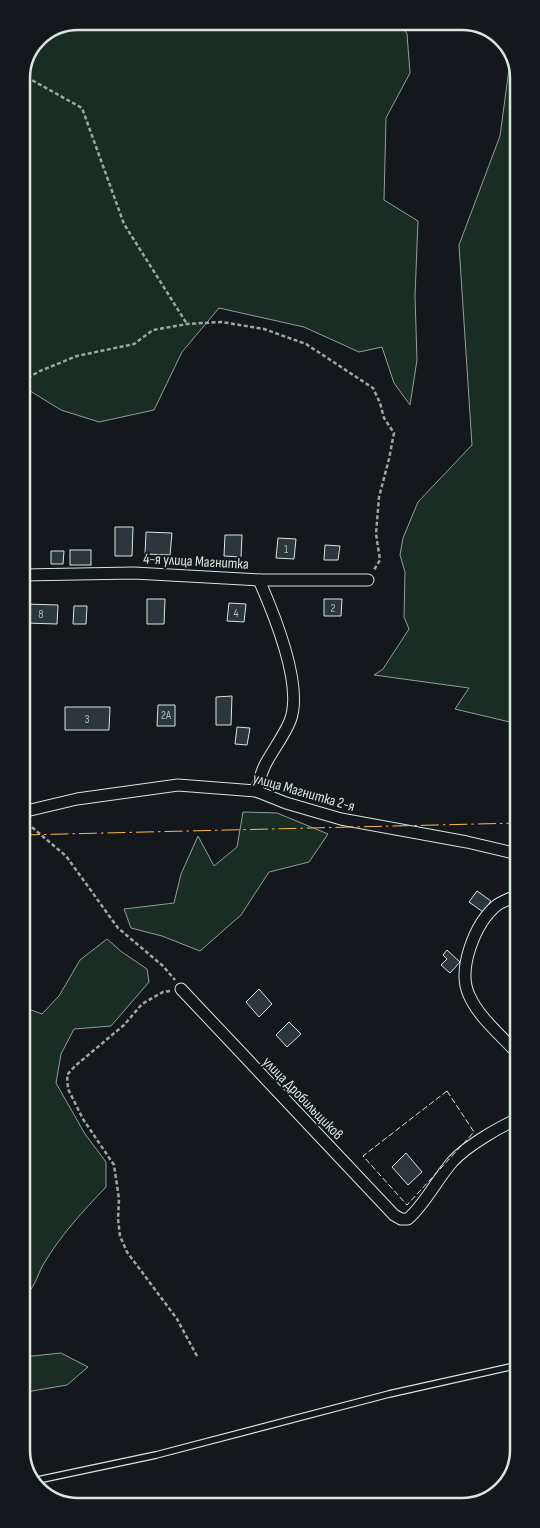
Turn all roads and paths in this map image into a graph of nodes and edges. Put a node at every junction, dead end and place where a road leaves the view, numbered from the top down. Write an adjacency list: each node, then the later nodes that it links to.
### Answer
1 (30, 79): 2 (path)
2 (187, 324): 3 (path); 6 (path)
3 (30, 377)
4 (30, 575): 5 (street, 4-я улица Магнитка)
5 (259, 580): 6 (street, 4-я улица Магнитка); 7 (street)
6 (368, 580)
7 (256, 791): 8 (street, улица Магнитка 2-я); 10 (street, улица Магнитка 2-я)
8 (30, 810)
9 (30, 826): 12 (path)
10 (510, 852)
11 (510, 900): 13 (street)
12 (181, 989): 14 (street, улица Дробильщиков); 15 (path)
13 (510, 1045)
14 (510, 1123)
15 (197, 1356)
16 (510, 1367): 17 (lane)
17 (40, 1480)

